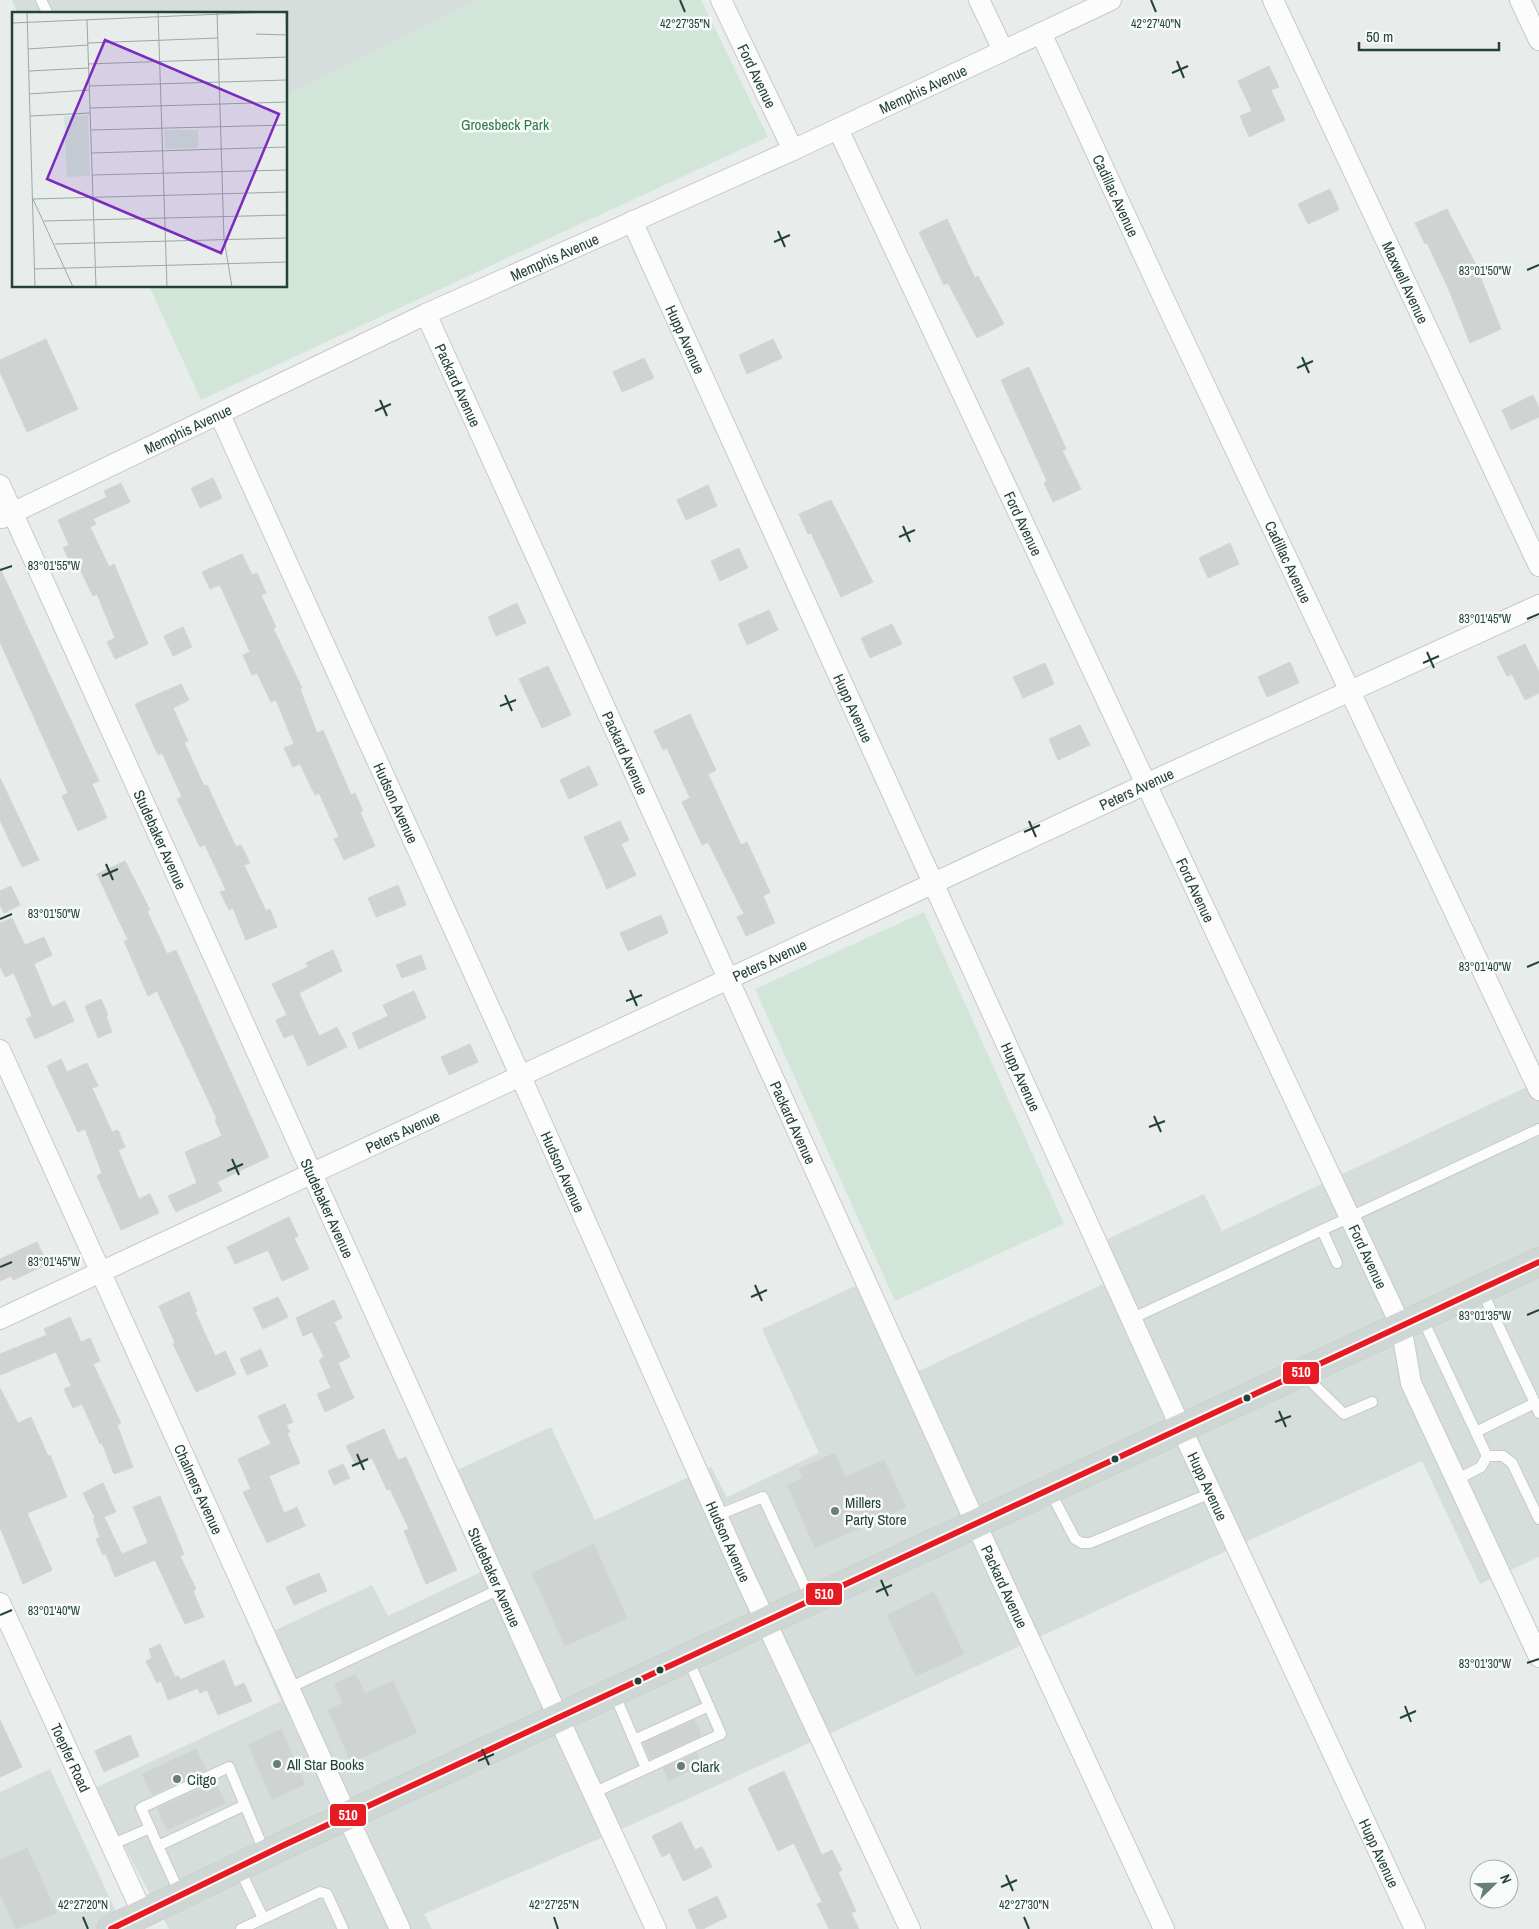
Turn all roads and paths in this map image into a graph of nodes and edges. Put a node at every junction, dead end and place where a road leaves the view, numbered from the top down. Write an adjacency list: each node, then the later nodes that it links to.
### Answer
1 (41, 0): 7 (lane)
2 (721, 0): 12 (street, Ford Avenue)
3 (979, 0): 10 (street)
4 (1111, 0): 8 (street, Memphis Avenue)
5 (1273, 0): 18 (street, Maxwell Avenue)
6 (1520, 0): 9 (street)
7 (47, 12)
8 (1041, 33): 10 (street, Memphis Avenue); 20 (street, Cadillac Avenue)
9 (1539, 40)
10 (1003, 50): 11 (street, Memphis Avenue)
11 (838, 129): 12 (street, Memphis Avenue); 21 (street, Ford Avenue)
12 (793, 150): 13 (street, Memphis Avenue)
13 (632, 221): 14 (street, Memphis Avenue); 22 (street, Hupp Avenue)
14 (426, 314): 15 (street, Memphis Avenue); 23 (street, Packard Avenue)
15 (220, 415): 17 (street, Memphis Avenue); 25 (street, Hudson Avenue)
16 (0, 485): 17 (street, Studebaker Avenue)
17 (6, 516): 28 (street, Studebaker Avenue)
18 (1539, 566)
19 (1539, 605): 20 (street, Peters Avenue)
20 (1351, 692): 21 (street, Peters Avenue); 26 (street, Cadillac Avenue)
21 (1146, 784): 22 (street, Peters Avenue); 29 (street, Ford Avenue)
22 (934, 885): 23 (street, Peters Avenue); 36 (street, Hupp Avenue)
23 (728, 979): 25 (street, Peters Avenue); 49 (street, Packard Avenue)
24 (0, 1050): 33 (street, Chalmers Avenue)
25 (521, 1077): 28 (street, Peters Avenue); 47 (street, Hudson Avenue)
26 (1539, 1090)
27 (1539, 1129): 29 (lane)
28 (313, 1173): 33 (street, Peters Avenue); 50 (street, Studebaker Avenue)
29 (1349, 1217): 30 (lane); 37 (street, Ford Avenue)
30 (1322, 1230): 32 (lane); 36 (lane)
31 (1539, 1262): 34 (main road)
32 (1337, 1263)
33 (102, 1273): 35 (street, Peters Avenue); 56 (street, Chalmers Avenue)
34 (1481, 1289): 37 (main road); 40 (lane)
35 (0, 1319)
36 (1131, 1319): 41 (street, Hupp Avenue)
37 (1411, 1322): 38 (main road); 42 (lane); 44 (street, Ford Avenue)
38 (1302, 1373): 39 (lane); 41 (main road)
39 (1372, 1402)
40 (1537, 1408): 42 (lane)
41 (1181, 1428): 45 (main road); 46 (street, Hupp Avenue)
42 (1476, 1432): 43 (lane)
43 (1487, 1456): 44 (lane); 48 (lane)
44 (1456, 1480): 54 (street, Ford Avenue)
45 (1050, 1490): 46 (lane); 49 (main road)
46 (1211, 1493): 80 (street, Hupp Avenue)
47 (718, 1515): 51 (lane); 53 (street, Hudson Avenue)
48 (1539, 1519)
49 (976, 1524): 51 (main road); 79 (street, Packard Avenue)
50 (500, 1589): 56 (lane); 59 (street, Studebaker Avenue)
51 (811, 1601): 53 (main road)
52 (0, 1603): 66 (street, Toepfer Road)
53 (766, 1622): 55 (main road); 78 (street, Hudson Avenue)
54 (1539, 1657)
55 (688, 1659): 57 (main road); 58 (lane)
56 (289, 1688): 64 (street, Chalmers Avenue)
57 (614, 1693): 59 (main road); 60 (lane)
58 (709, 1706): 60 (lane); 61 (lane)
59 (558, 1719): 62 (street, Studebaker Avenue); 64 (main road)
60 (634, 1740): 61 (lane)
61 (646, 1768): 62 (lane)
62 (593, 1793): 77 (street, Studebaker Avenue)
63 (245, 1805): 65 (lane); 67 (lane); 68 (lane)
64 (347, 1816): 68 (main road); 73 (street, Chalmers Avenue)
65 (150, 1828): 66 (lane); 67 (lane)
66 (111, 1845): 71 (street, Toepfer Road)
67 (158, 1846): 70 (lane)
68 (266, 1854): 69 (main road)
69 (238, 1867): 70 (main road); 72 (lane)
70 (180, 1894): 71 (main road)
71 (142, 1912): 74 (main road)
72 (263, 1918): 75 (lane); 76 (lane)
73 (398, 1928)
74 (111, 1929)
75 (241, 1929)
76 (343, 1929)
77 (656, 1929)
78 (910, 1929)
79 (1164, 1929)
80 (1415, 1929)

